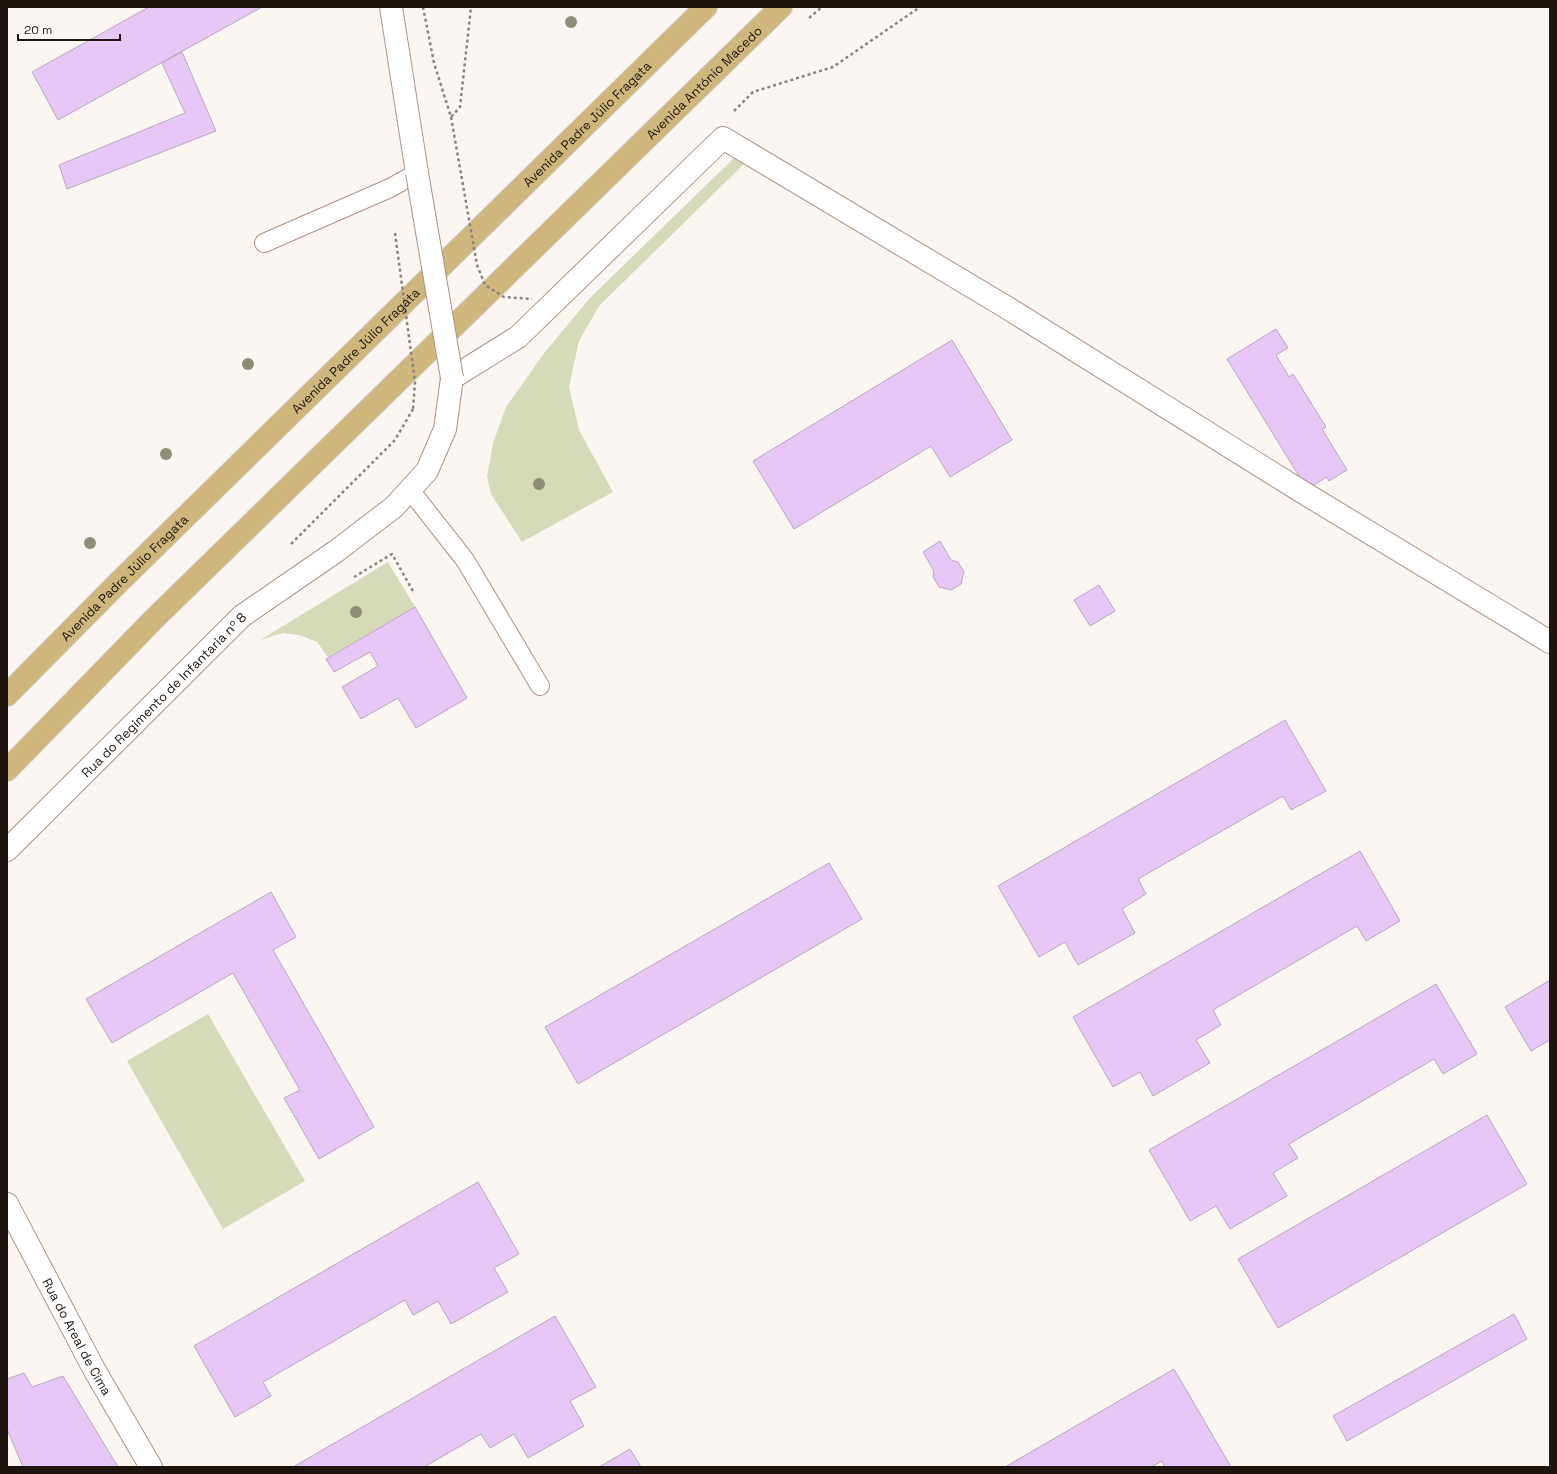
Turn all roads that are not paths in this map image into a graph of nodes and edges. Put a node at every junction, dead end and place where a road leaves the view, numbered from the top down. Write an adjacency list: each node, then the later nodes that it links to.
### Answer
1 (391, 7): 4 (street, Rua do Regimento de Infantaria nº 8)
2 (706, 7): 6 (highway, Avenida Padre Júlio Fragata)
3 (781, 7): 12 (highway, Avenida António Macedo)
4 (417, 173): 5 (lane); 6 (street, Rua do Regimento de Infantaria nº 8, bridge)
5 (264, 243)
6 (434, 273): 7 (street, Rua do Regimento de Infantaria nº 8, bridge); 11 (highway, Avenida Padre Júlio Fragata)
7 (452, 378): 8 (street, Rua do Regimento de Infantaria nº 8); 9 (street)
8 (410, 490): 10 (lane); 13 (street, Rua do Regimento de Infantaria nº 8)
9 (1550, 642)
10 (540, 686)
11 (7, 695)
12 (7, 770)
13 (7, 850)
14 (7, 1204): 15 (street, Rua do Areal de Cima)
15 (151, 1467)

